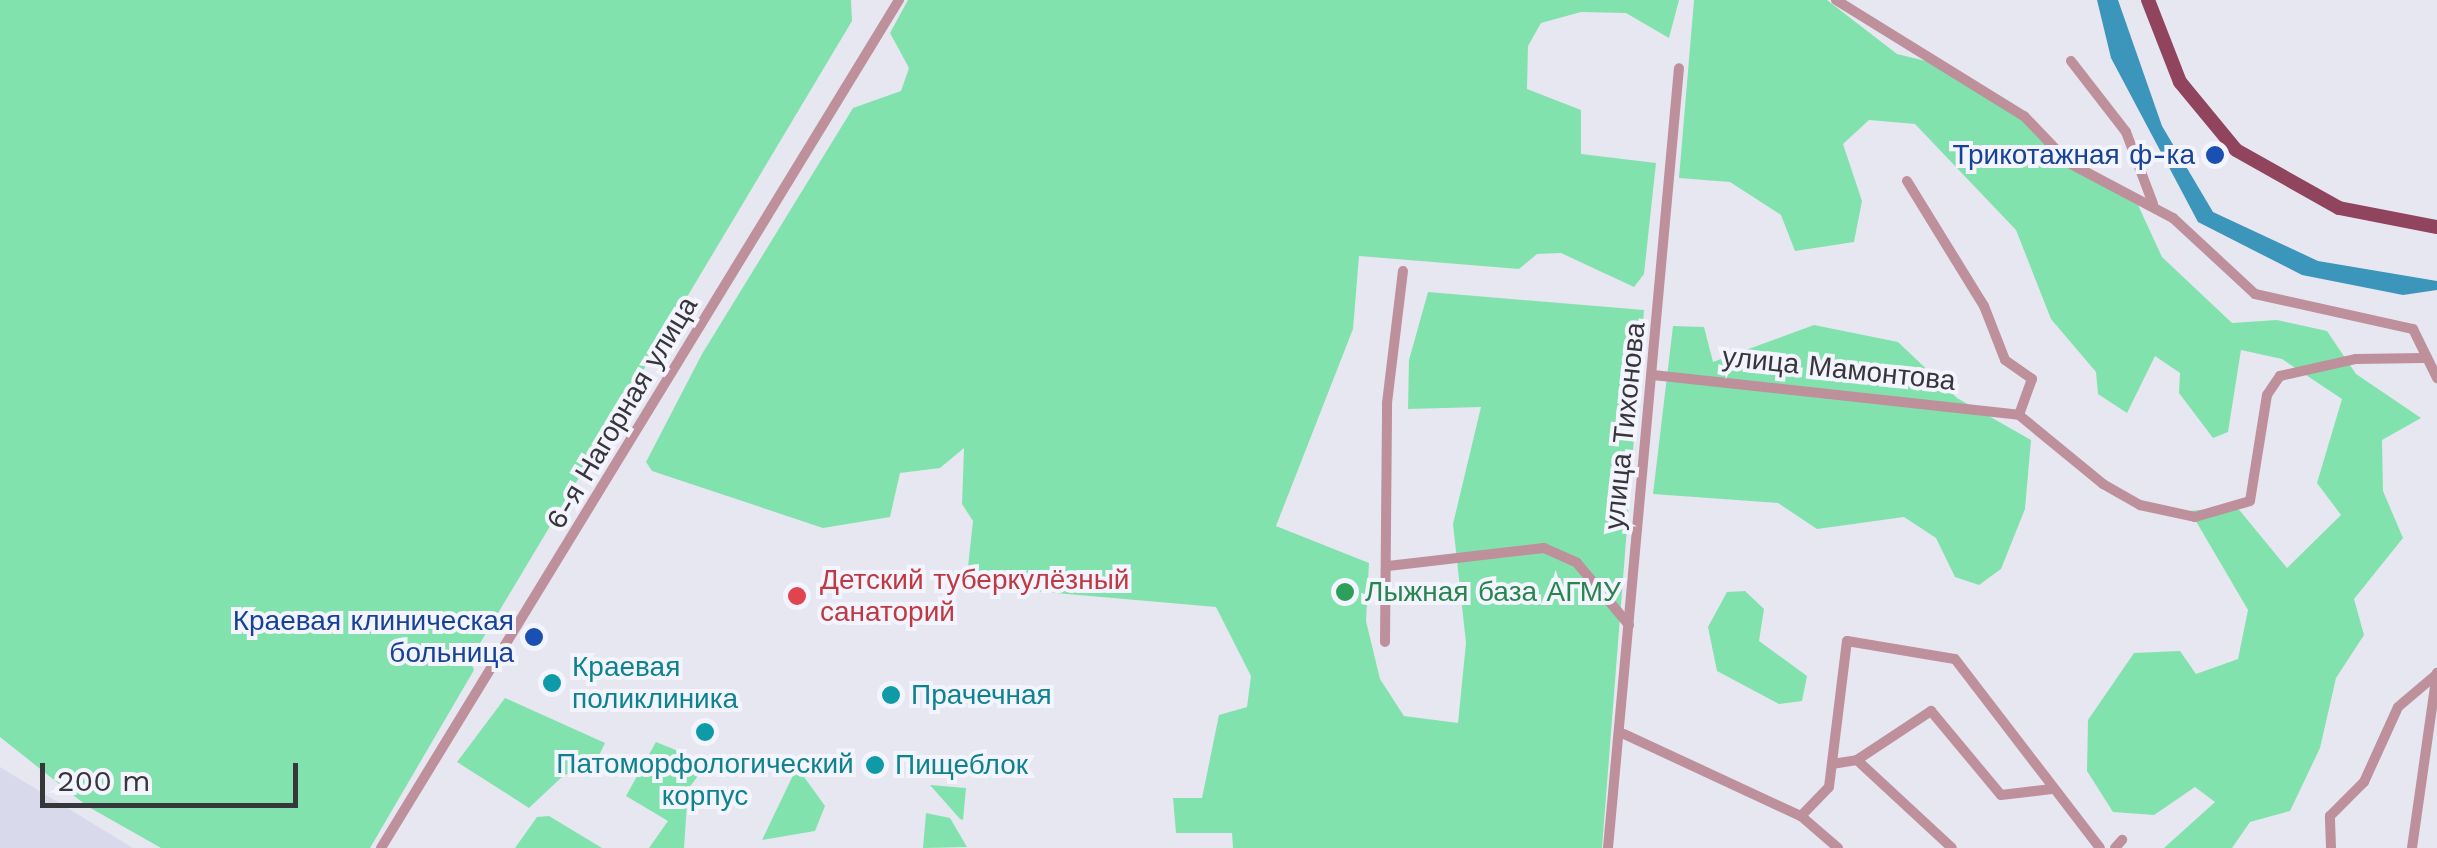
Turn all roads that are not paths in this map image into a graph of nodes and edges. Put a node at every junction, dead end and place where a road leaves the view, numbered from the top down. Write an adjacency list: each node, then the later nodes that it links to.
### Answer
1 (899, 0): 24 (street, 6-я Нагорная улица)
2 (1836, 0): 7 (street)
3 (2148, 0): 8 (main road)
4 (2072, 61): 7 (street)
5 (1678, 68): 11 (street, улица Тихонова)
6 (1907, 182): 13 (street)
7 (2153, 204): 10 (street)
8 (2437, 227)
9 (1402, 271): 14 (street)
10 (2424, 358): 12 (street); 13 (street)
11 (1653, 375): 13 (street, улица Мамонтова); 15 (street, улица Тихонова)
12 (2437, 378)
13 (2019, 414)
14 (1388, 566): 15 (street); 16 (street)
15 (1629, 625): 18 (street, улица Тихонова)
16 (1385, 642)
17 (2437, 673): 28 (street); 29 (street)
18 (1624, 734): 22 (street); 23 (street, улица Тихонова)
19 (1857, 760): 20 (street); 21 (street); 26 (street)
20 (1832, 764): 21 (street); 22 (street)
21 (2052, 789): 27 (street)
22 (1801, 816): 25 (street)
23 (1610, 847)
24 (381, 848)
25 (1838, 848)
26 (1952, 848)
27 (2100, 848)
28 (2331, 848)
29 (2412, 848)

